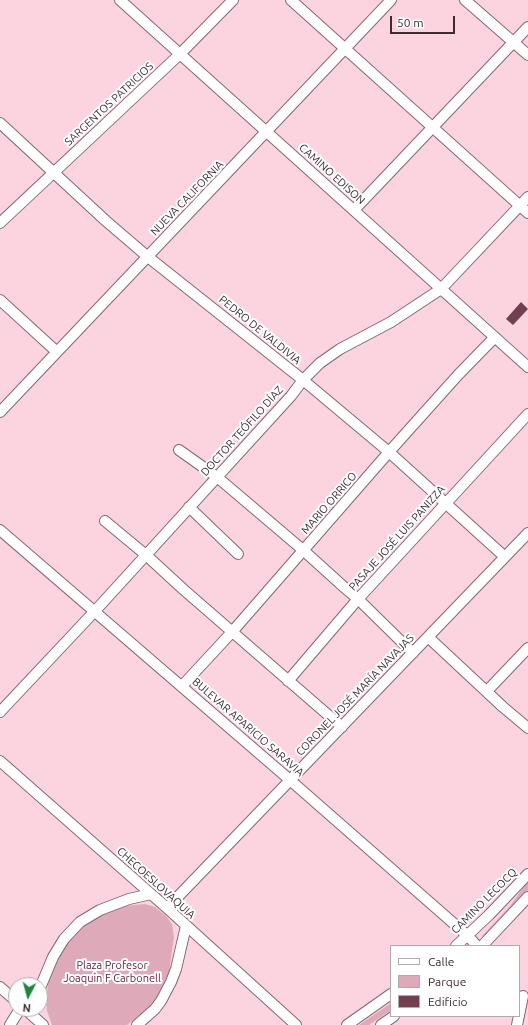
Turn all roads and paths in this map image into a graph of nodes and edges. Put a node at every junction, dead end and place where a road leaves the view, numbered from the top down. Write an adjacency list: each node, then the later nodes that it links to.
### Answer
1 (120, 0): 9 (street, CAMINO EDISON)
2 (233, 0): 9 (street, SARGENTOS PATRICIOS)
3 (291, 0): 8 (street)
4 (391, 0): 8 (street, NUEVA CALIFORNIA)
5 (465, 0): 7 (street)
6 (528, 27): 7 (street)
7 (514, 42): 10 (street); 12 (street)
8 (345, 49): 12 (street); 13 (street, NUEVA CALIFORNIA)
9 (180, 54): 13 (street, CAMINO EDISON); 14 (street, SARGENTOS PATRICIOS)
10 (528, 55)
11 (0, 123): 14 (street, PEDRO DE VALDIVIA)
12 (433, 128): 16 (street); 17 (street)
13 (267, 132): 17 (street, CAMINO EDISON); 20 (street, NUEVA CALIFORNIA)
14 (55, 172): 19 (street, SARGENTOS PATRICIOS); 20 (street, PEDRO DE VALDIVIA)
15 (528, 196): 16 (street, DOCTOR TEÓFILO DÍAZ)
16 (519, 206): 18 (street); 21 (street, DOCTOR TEÓFILO DÍAZ)
17 (354, 210): 21 (street, CAMINO EDISON)
18 (528, 213)
19 (0, 223)
20 (148, 257): 24 (street, NUEVA CALIFORNIA); 26 (street, PEDRO DE VALDIVIA)
21 (441, 289): 23 (street, CAMINO EDISON); 26 (street, DOCTOR TEÓFILO DÍAZ)
22 (0, 300): 24 (street)
23 (495, 337): 25 (street, CAMINO EDISON); 30 (street, MARIO ORRICO)
24 (57, 352): 27 (street, NUEVA CALIFORNIA)
25 (527, 365)
26 (303, 380): 30 (street, PEDRO DE VALDIVIA); 31 (street, DOCTOR TEÓFILO DÍAZ)
27 (0, 412)
28 (528, 414): 32 (street, PASAJE JOSÉ LUIS PANIZZA)
29 (180, 450): 31 (street)
30 (390, 452): 32 (street, PEDRO DE VALDIVIA); 37 (street, MARIO ORRICO)
31 (217, 477): 33 (street, DOCTOR TEÓFILO DÍAZ); 37 (street)
32 (445, 503): 40 (street, PEDRO DE VALDIVIA); 41 (street, PASAJE JOSÉ LUIS PANIZZA)
33 (189, 508): 38 (street); 39 (street, DOCTOR TEÓFILO DÍAZ)
34 (105, 521): 39 (street)
35 (0, 530): 42 (street, BULEVAR APARICIO SARAVIA)
36 (528, 533): 40 (street, CORONEL JOSÉ MARÍA NAVAJAS)
37 (303, 550): 41 (street); 43 (street, MARIO ORRICO)
38 (238, 554)
39 (146, 555): 42 (street, DOCTOR TEÓFILO DÍAZ); 43 (street)
40 (505, 557): 44 (street, CORONEL JOSÉ MARÍA NAVAJAS)
41 (358, 599): 46 (street); 47 (street, PASAJE JOSÉ LUIS PANIZZA)
42 (95, 611): 48 (street, BULEVAR APARICIO SARAVIA); 50 (street, DOCTOR TEÓFILO DÍAZ)
43 (232, 632): 47 (street); 48 (street, MARIO ORRICO)
44 (428, 637): 46 (street, CORONEL JOSÉ MARÍA NAVAJAS); 49 (street)
45 (528, 648): 49 (street)
46 (413, 653): 51 (street, CORONEL JOSÉ MARÍA NAVAJAS)
47 (288, 681): 51 (street)
48 (182, 686): 54 (street, BULEVAR APARICIO SARAVIA)
49 (487, 691): 52 (street)
50 (0, 712)
51 (342, 727): 54 (street, CORONEL JOSÉ MARÍA NAVAJAS)
52 (528, 728)
53 (0, 761): 56 (street, CHECOESLOVAQUIA)
54 (290, 780): 58 (street, CORONEL JOSÉ MARÍA NAVAJAS); 60 (street, BULEVAR APARICIO SARAVIA)
55 (528, 874): 60 (street, CAMINO LECOCQ)
56 (151, 894): 58 (street, CHECOESLOVAQUIA); 64 (street)
57 (528, 898): 63 (street)
58 (167, 908): 59 (street, CHECOESLOVAQUIA)
59 (186, 926): 73 (street); 74 (street, CHECOESLOVAQUIA)
60 (468, 936): 61 (street, CAMINO LECOCQ); 62 (street, BULEVAR APARICIO SARAVIA)
61 (457, 945)
62 (476, 945)
63 (483, 945)
64 (44, 977)
65 (0, 987): 66 (street)
66 (8, 994)
67 (390, 995): 75 (street)
68 (523, 997): 69 (street)
69 (520, 1011)
70 (34, 1017): 72 (street)
71 (393, 1017): 76 (street)
72 (43, 1025)
73 (137, 1025)
74 (296, 1025)
75 (347, 1025)
76 (381, 1025)

